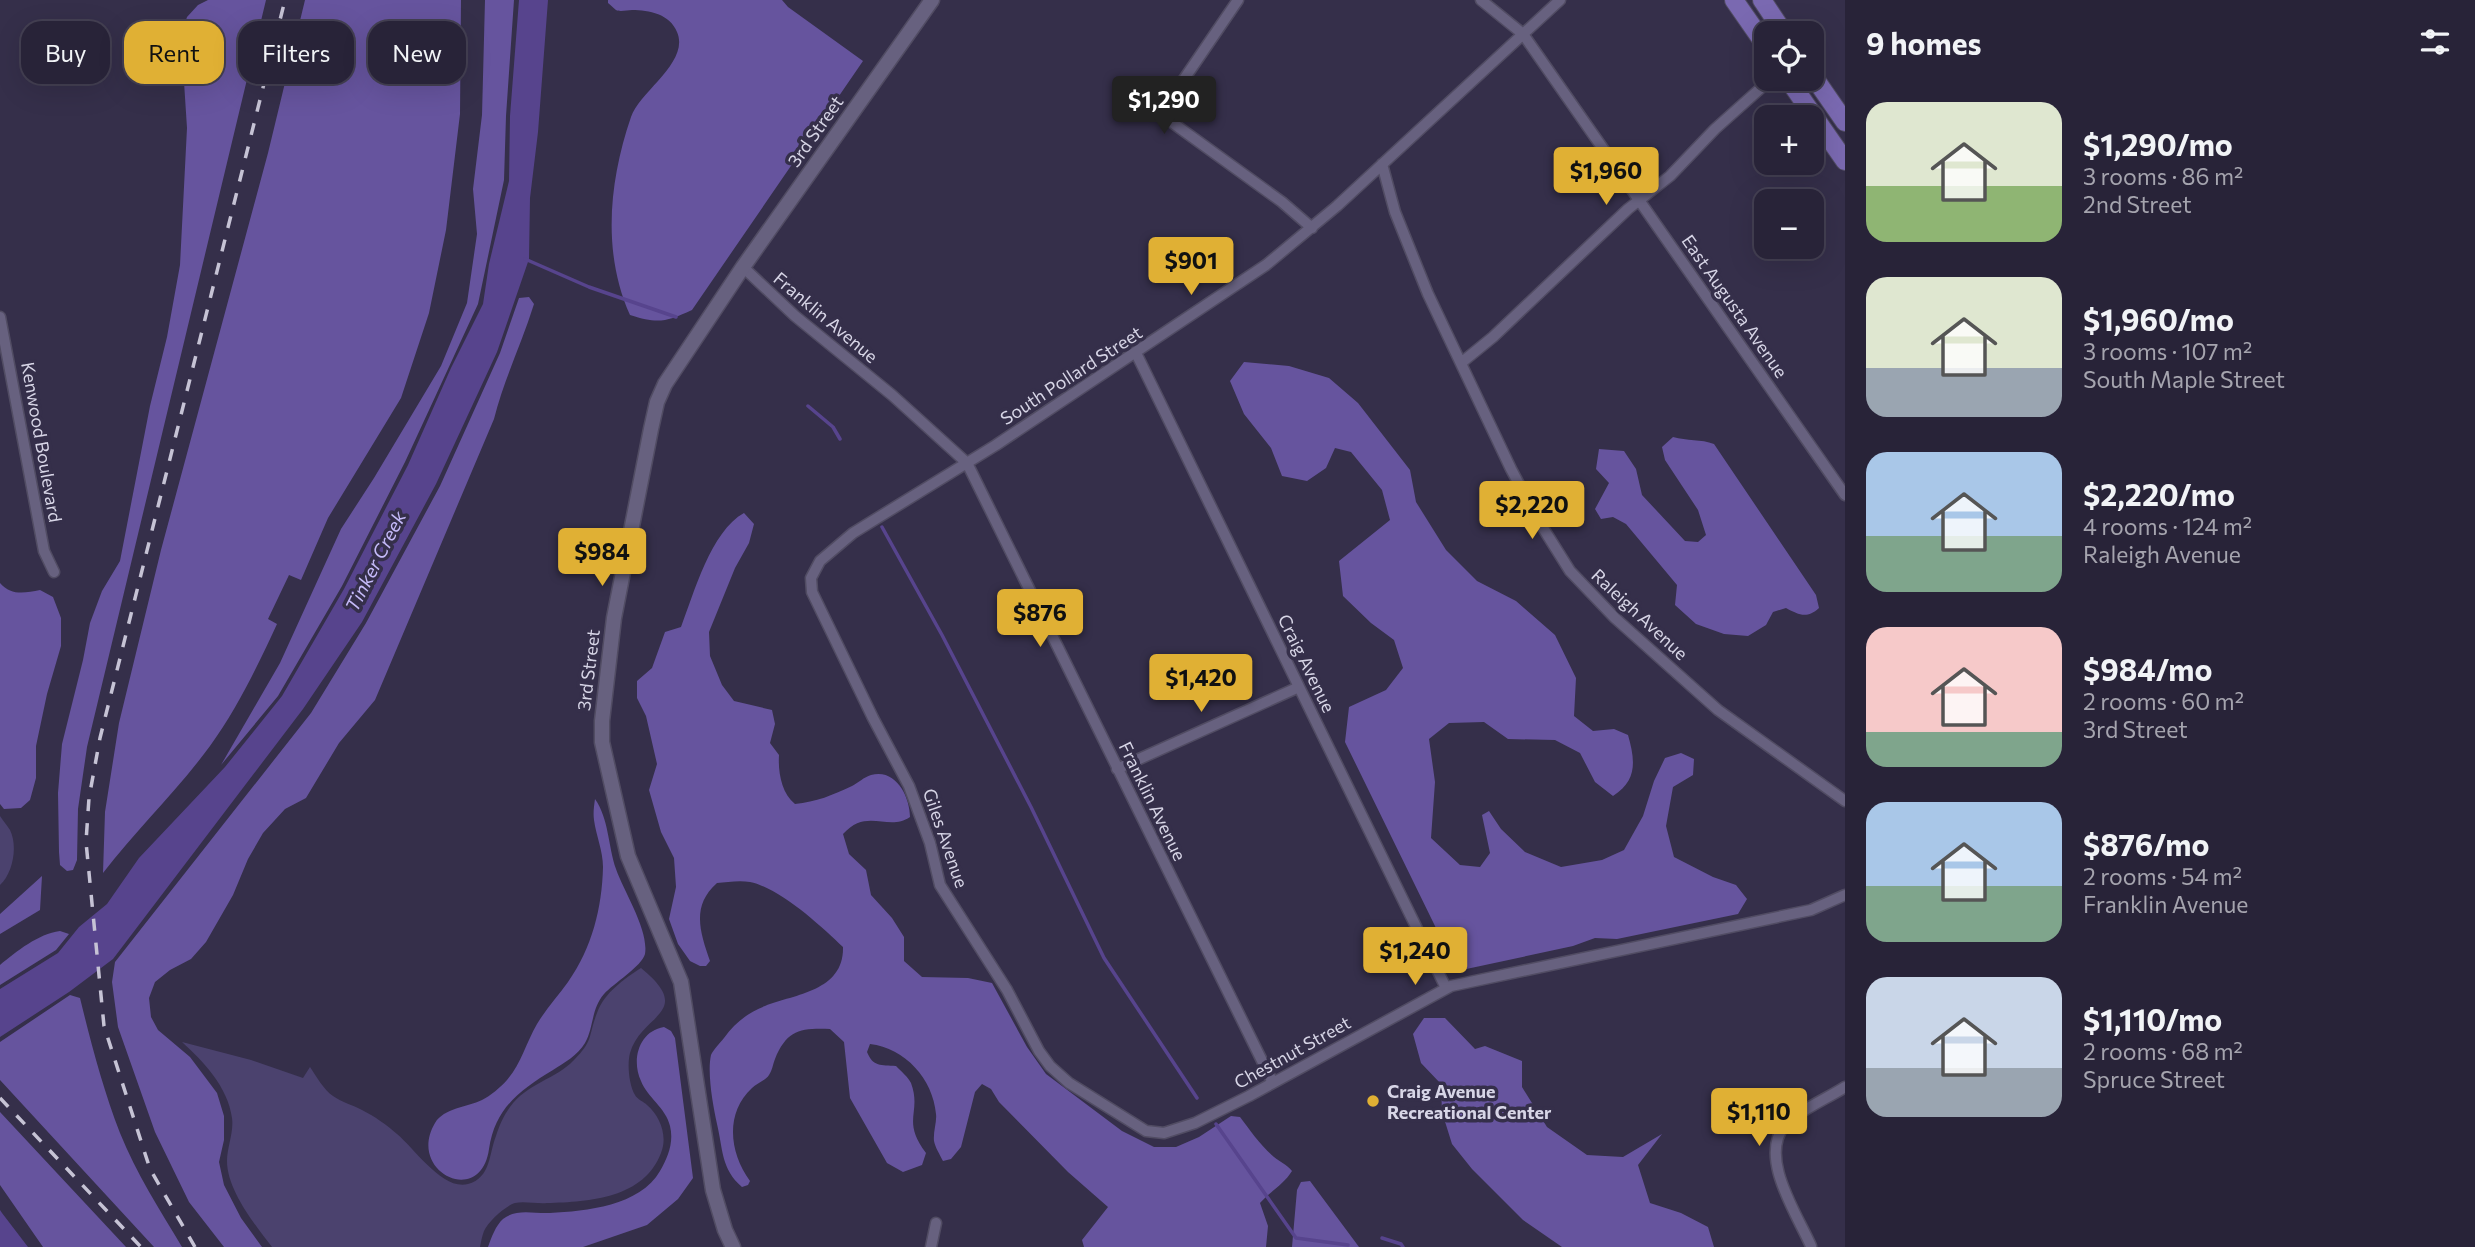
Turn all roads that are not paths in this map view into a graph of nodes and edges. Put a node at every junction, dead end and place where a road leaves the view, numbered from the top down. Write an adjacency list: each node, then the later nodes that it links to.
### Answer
1 (932, 0): 18 (street, 3rd Street)
2 (1238, 0): 17 (street)
3 (1481, 0): 9 (street, East Augusta Avenue)
4 (1560, 0): 9 (street, South Pollard Street)
5 (1734, 0): 8 (main road)
6 (1762, 0): 7 (main road)
7 (1776, 21)
8 (1754, 29)
9 (1523, 34): 15 (street, South Pollard Street); 16 (street, East Augusta Avenue)
10 (1758, 91): 16 (street)
11 (1796, 91): 14 (main road)
12 (1823, 91): 13 (main road)
13 (1845, 122)
14 (1845, 161)
15 (1382, 164): 17 (street, South Pollard Street); 21 (street, Raleigh Avenue)
16 (1641, 201): 21 (street); 23 (street, East Augusta Avenue)
17 (1312, 228): 20 (street, South Pollard Street)
18 (743, 267): 22 (street, Franklin Avenue); 36 (street, 3rd Street)
19 (0, 317): 25 (street, Kenwood Boulevard)
20 (1136, 353): 22 (street, South Pollard Street); 26 (street, Craig Avenue)
21 (1461, 363): 28 (street, Raleigh Avenue)
22 (967, 463): 24 (street, South Pollard Street); 27 (street, Franklin Avenue)
23 (1845, 495)
24 (813, 571): 31 (street, Giles Avenue)
25 (54, 572)
26 (1299, 687): 27 (street); 30 (street, Craig Avenue)
27 (1117, 769): 32 (street, Franklin Avenue)
28 (1845, 801)
29 (1845, 895): 30 (street, Chestnut Street)
30 (1446, 988): 32 (street, Chestnut Street)
31 (1030, 1033): 32 (street, Chestnut Street)
32 (1273, 1083)
33 (1845, 1087): 35 (street)
34 (936, 1223): 37 (street)
35 (1811, 1246)
36 (733, 1247)
37 (931, 1247)

